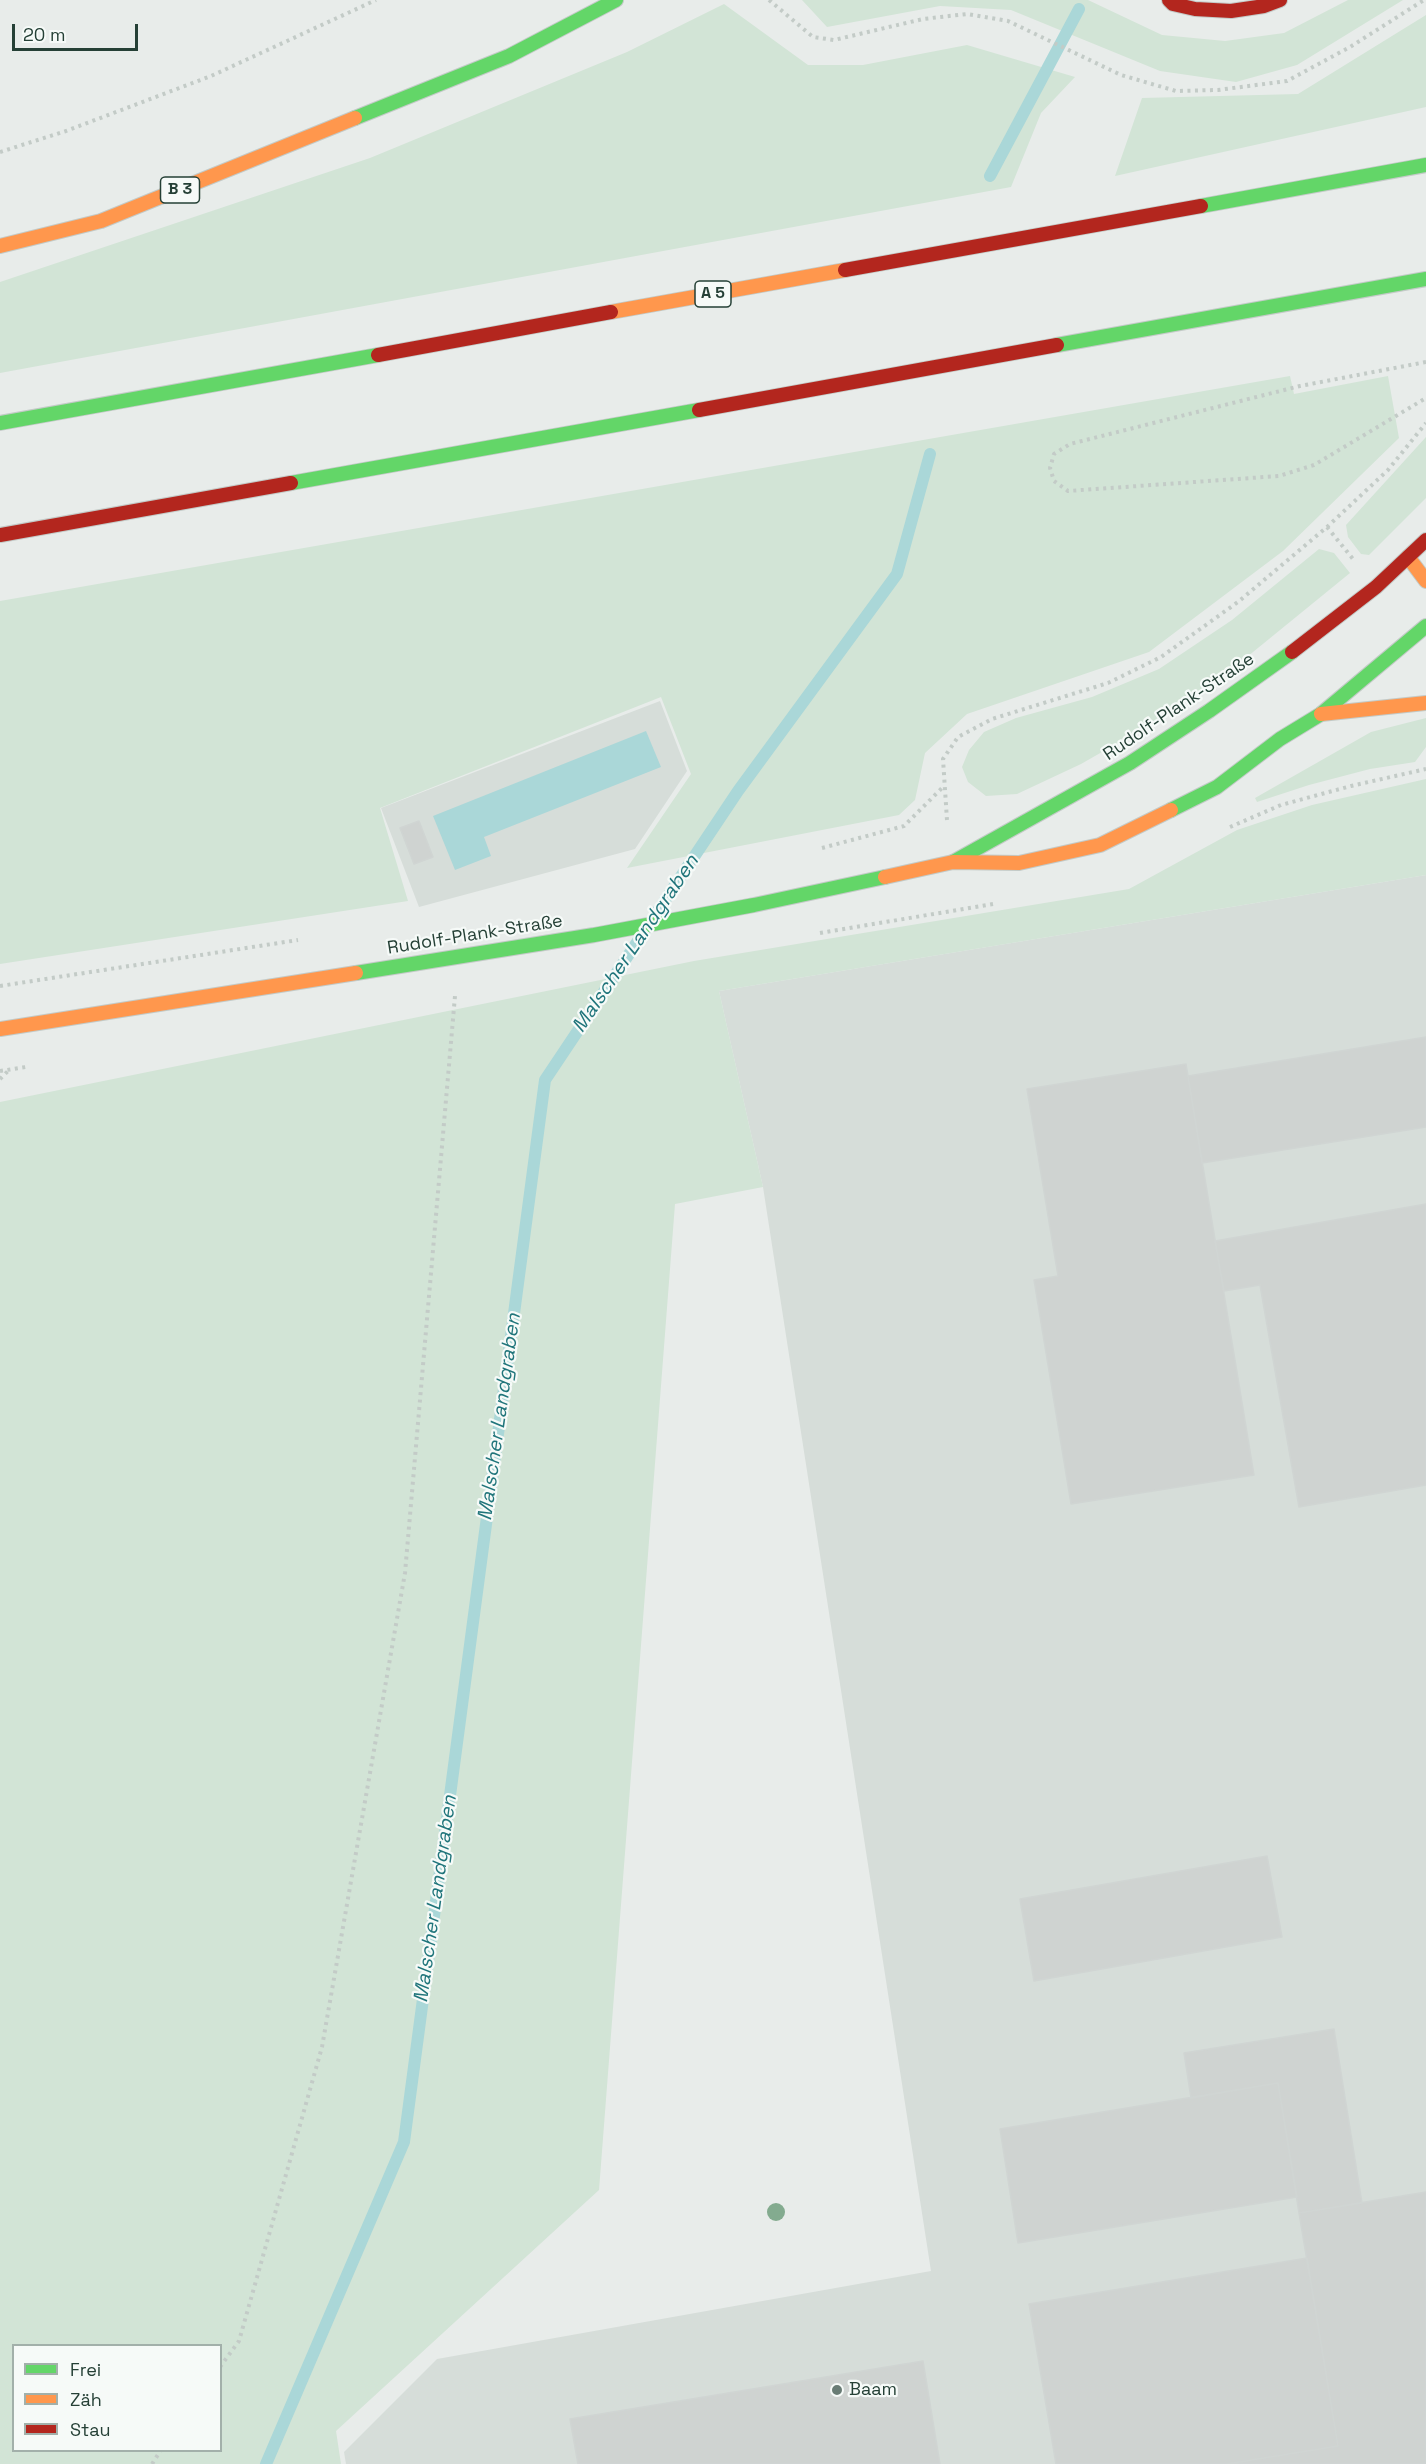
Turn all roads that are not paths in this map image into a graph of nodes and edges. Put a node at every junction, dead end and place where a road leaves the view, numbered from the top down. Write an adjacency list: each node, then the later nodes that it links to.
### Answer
1 (616, 0): 5 (main road, B 3)
2 (1280, 0): 3 (main road)
3 (1169, 1)
4 (1426, 165): 7 (main road, A 5)
5 (0, 246)
6 (1426, 279): 8 (main road)
7 (0, 423)
8 (0, 535)
9 (1426, 540): 10 (main road, Rudolf-Plank-Straße)
10 (1408, 557): 11 (main road); 12 (main road); 16 (main road, Rudolf-Plank-Straße)
11 (1426, 562)
12 (1426, 581)
13 (1426, 626): 15 (main road, Rudolf-Plank-Straße)
14 (1426, 704): 15 (main road)
15 (1321, 714): 16 (main road, Rudolf-Plank-Straße)
16 (953, 862): 17 (main road, Rudolf-Plank-Straße)
17 (0, 1029)

